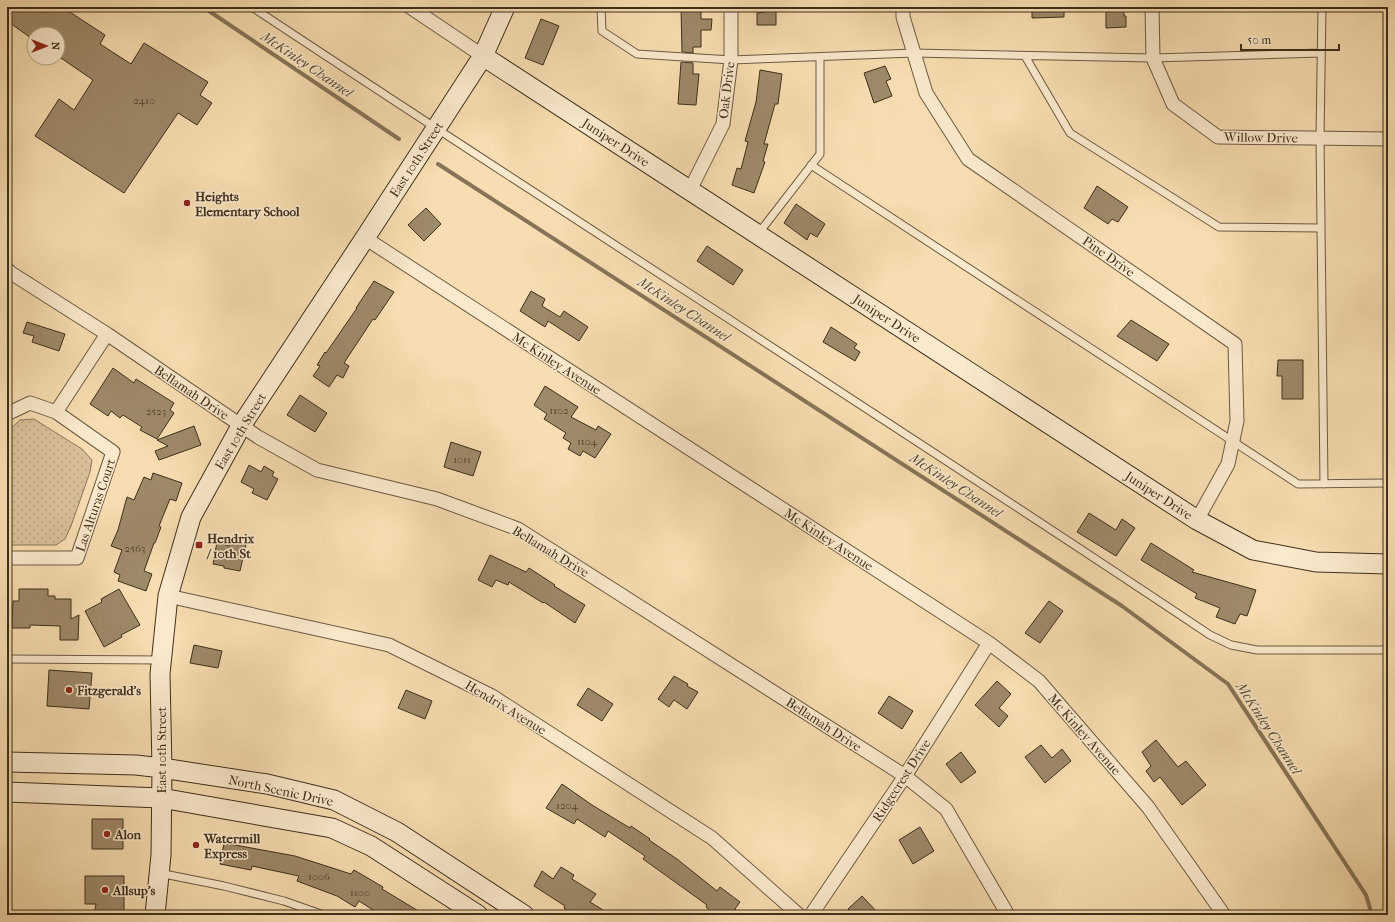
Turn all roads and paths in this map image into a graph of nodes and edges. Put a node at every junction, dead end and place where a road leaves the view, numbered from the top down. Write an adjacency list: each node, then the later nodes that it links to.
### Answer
1 (252, 7): 16 (lane)
2 (410, 7): 11 (street, Juniper Drive)
3 (505, 7): 11 (main road, East 10th Street)
4 (601, 7): 15 (lane)
5 (731, 7): 15 (street, Oak Drive)
6 (903, 7): 9 (street, Pine Drive)
7 (1152, 7): 14 (street, Willow Drive)
8 (1322, 7): 10 (lane)
9 (914, 53): 12 (lane); 13 (lane); 29 (street, Pine Drive)
10 (1321, 53): 14 (lane); 17 (lane)
11 (483, 56): 16 (main road, East 10th Street); 20 (main road, Juniper Drive)
12 (1025, 56): 14 (lane); 21 (lane)
13 (820, 57): 15 (lane); 19 (lane)
14 (1153, 58): 17 (street, Willow Drive)
15 (730, 60): 20 (street, Oak Drive)
16 (436, 129): 23 (main road, East 10th Street); 37 (lane)
17 (1320, 138): 18 (street, Willow Drive); 21 (lane)
18 (1388, 139)
19 (811, 165): 22 (lane); 29 (lane)
20 (690, 190): 22 (main road, Juniper Drive)
21 (1321, 228): 31 (lane)
22 (758, 234): 32 (main road, Juniper Drive)
23 (365, 238): 28 (main road, East 10th Street); 36 (street, Mc Kinley Avenue)
24 (8, 273): 25 (street, Bellamah Drive)
25 (107, 334): 26 (street); 28 (street, Bellamah Drive)
26 (56, 412): 27 (street, Las Alturas Court); 33 (street, Las Alturas Court)
27 (7, 414)
28 (241, 426): 35 (main road, East 10th Street); 42 (street, Bellamah Drive)
29 (1232, 442): 31 (lane); 32 (street, Pine Drive)
30 (1388, 483): 31 (lane)
31 (1324, 484)
32 (1197, 520): 34 (main road, Juniper Drive)
33 (7, 558)
34 (1388, 564)
35 (168, 596): 39 (main road, East 10th Street); 50 (street, Hendrix Avenue)
36 (989, 643): 42 (street, Ridgecrest Drive); 53 (street, Mc Kinley Avenue)
37 (1388, 650)
38 (7, 659): 39 (lane)
39 (162, 660): 41 (main road, East 10th Street)
40 (7, 762): 41 (main road, North Scenic Drive)
41 (162, 768): 44 (main road, East 10th Street); 46 (main road, North Scenic Drive)
42 (905, 776): 51 (street, Ridgecrest Drive); 52 (street, Bellamah Drive)
43 (7, 792): 44 (main road, North Scenic Drive)
44 (161, 798): 45 (main road, East 10th Street); 49 (main road, North Scenic Drive)
45 (159, 873): 47 (main road, East 10th Street); 48 (lane)
46 (513, 912)
47 (155, 915)
48 (324, 915)
49 (478, 915)
50 (798, 915)
51 (811, 915)
52 (1008, 915)
53 (1224, 915)

